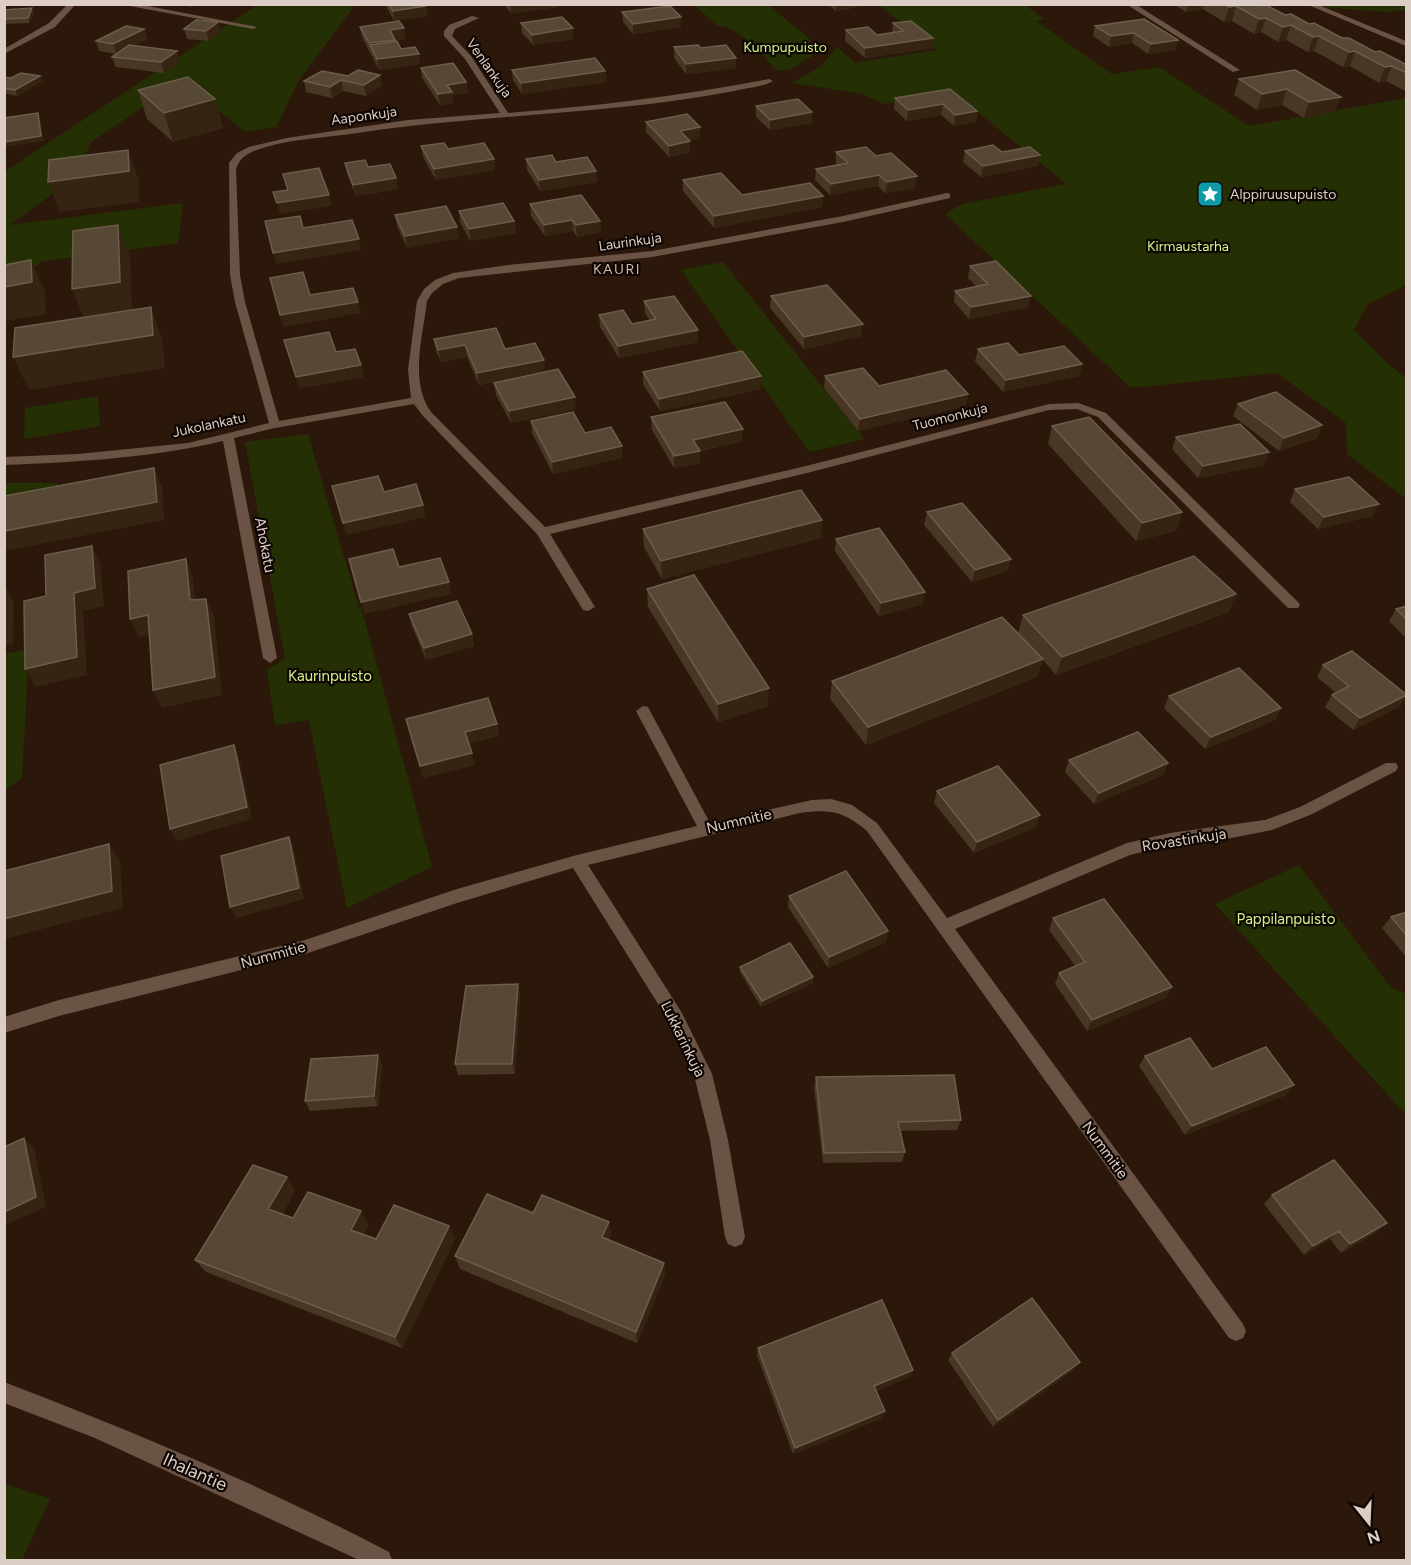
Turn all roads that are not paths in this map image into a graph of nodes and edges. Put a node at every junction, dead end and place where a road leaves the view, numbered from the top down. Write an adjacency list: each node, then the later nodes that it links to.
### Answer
1 (73, 4): 8 (street)
2 (122, 4): 6 (street)
3 (1129, 4): 9 (street)
4 (1309, 4): 7 (street)
5 (475, 18): 11 (street, Venlankuja)
6 (253, 27)
7 (1407, 44)
8 (4, 52)
9 (1236, 70)
10 (769, 81): 11 (street, Aaponkuja)
11 (506, 116): 14 (street, Aaponkuja)
12 (946, 196): 13 (street, Laurinkuja)
13 (417, 400): 14 (street, Jukolankatu); 17 (street)
14 (274, 425): 15 (street, Jukolankatu)
15 (228, 438): 16 (street, Jukolankatu); 20 (street, Ahokatu)
16 (4, 461)
17 (542, 532): 18 (street, Tuomonkuja); 19 (street)
18 (1293, 605)
19 (588, 607)
20 (270, 658)
21 (643, 711): 23 (street)
22 (1391, 768): 25 (street, Rovastinkuja)
23 (706, 829): 24 (street, Nummitie); 25 (street, Nummitie)
24 (577, 861): 26 (street, Nummitie); 27 (street, Lukkarinkuja)
25 (944, 926): 28 (street, Nummitie)
26 (4, 1024)
27 (735, 1237)
28 (1236, 1331)
29 (4, 1392): 30 (street, Ihalantie)
30 (381, 1560)

